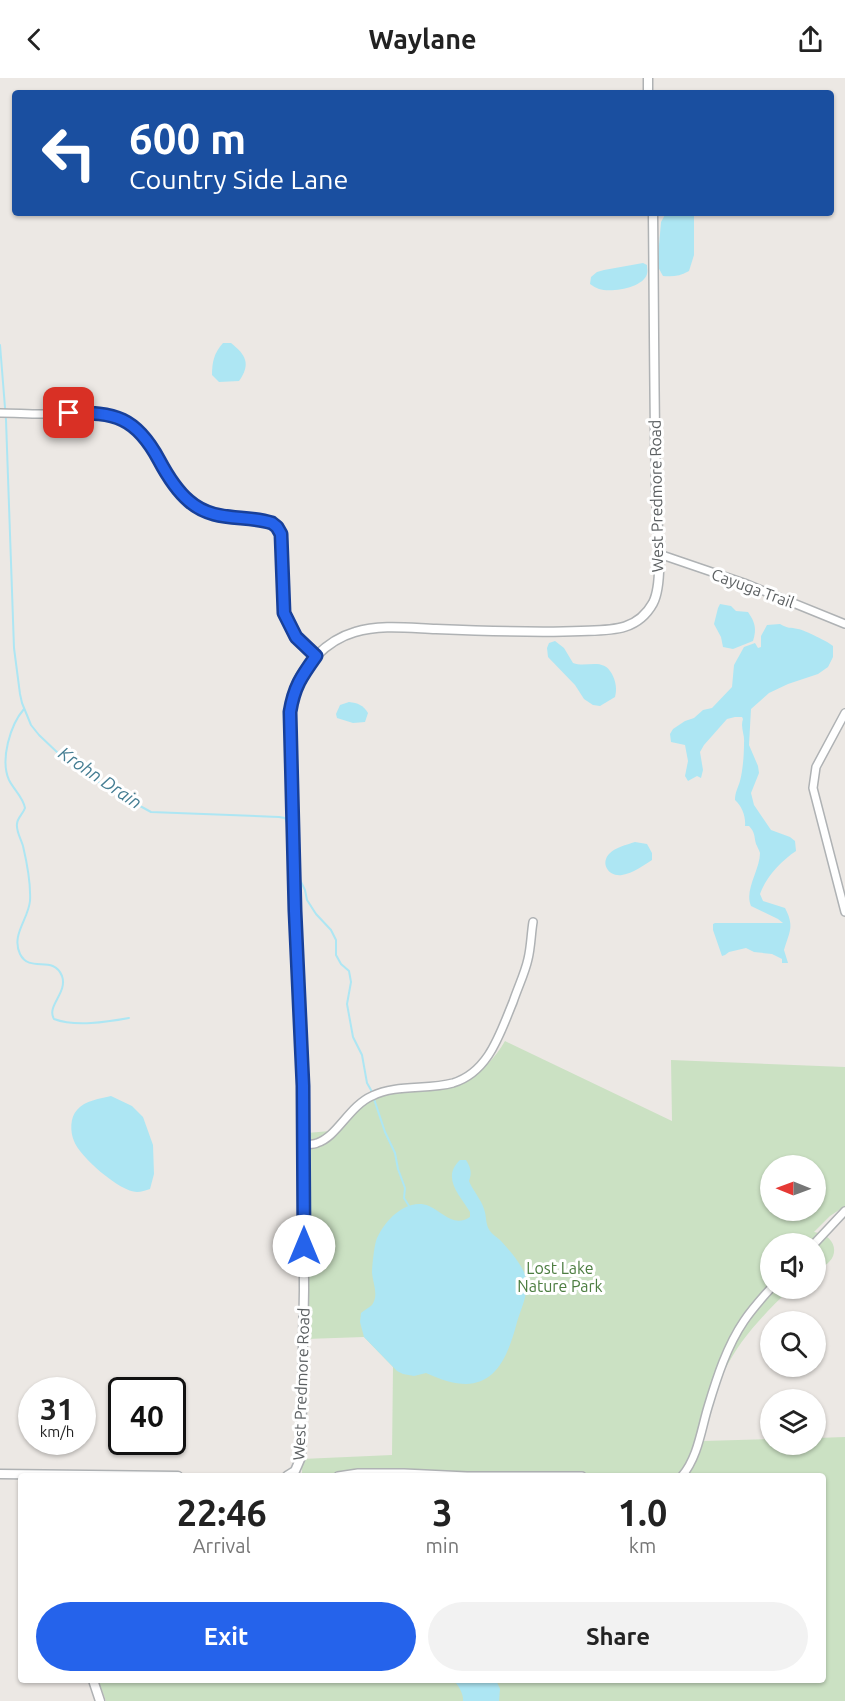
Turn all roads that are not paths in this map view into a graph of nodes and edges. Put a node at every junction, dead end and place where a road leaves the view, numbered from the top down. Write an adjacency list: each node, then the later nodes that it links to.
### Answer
1 (653, 216): 3 (street, West Predmore Road)
2 (0, 413): 5 (street)
3 (659, 554): 4 (street, Cayuga Trail); 5 (street, West Predmore Road)
4 (845, 624)
5 (316, 656): 9 (street, West Predmore Road)
6 (845, 713): 7 (street)
7 (845, 912)
8 (532, 922): 9 (street)
9 (303, 1145): 13 (street, West Predmore Road)
10 (845, 1211): 11 (street)
11 (824, 1233)
12 (762, 1299): 16 (street)
13 (292, 1473)
14 (358, 1473): 15 (street)
15 (404, 1473)
16 (684, 1473)
17 (0, 1474): 18 (street)
18 (18, 1475)
19 (94, 1683): 20 (street)
20 (100, 1701)

